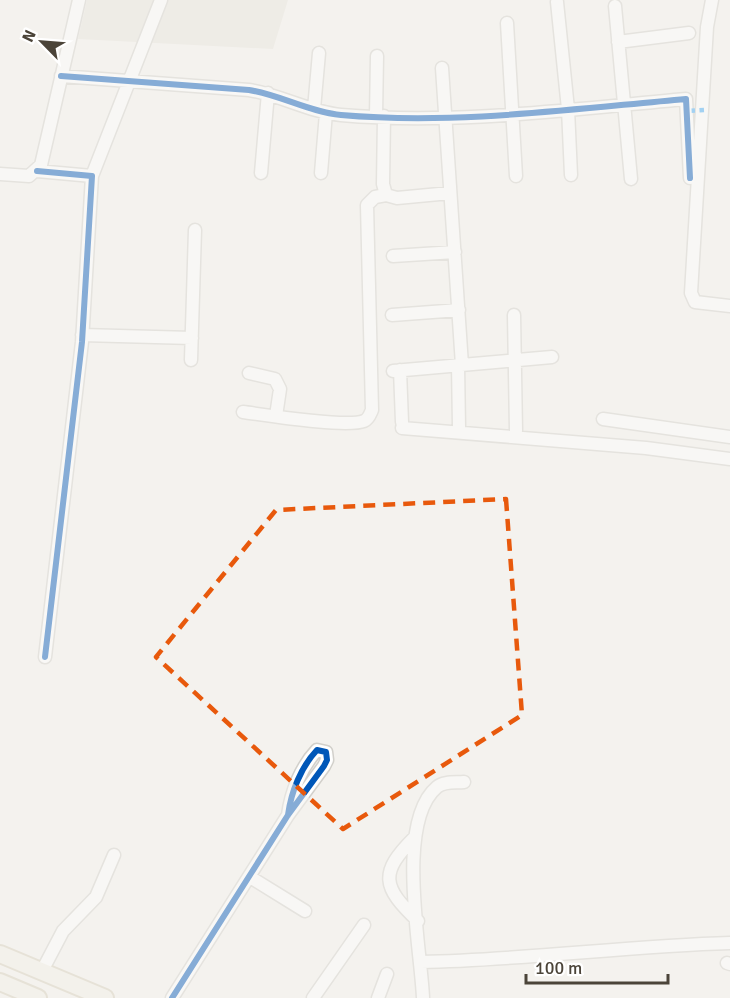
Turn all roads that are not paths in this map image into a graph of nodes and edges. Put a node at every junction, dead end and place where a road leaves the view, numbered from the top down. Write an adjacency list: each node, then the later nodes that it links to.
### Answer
1 (79, 0): 12 (street)
2 (160, 0): 13 (street)
3 (712, 0): 35 (street)
4 (557, 2): 16 (street)
5 (615, 6): 8 (street)
6 (507, 24): 18 (street)
7 (689, 33): 8 (street)
8 (618, 42): 15 (street)
9 (319, 53): 17 (street)
10 (377, 56): 19 (street)
11 (442, 69): 20 (street)
12 (61, 76): 13 (street); 21 (street)
13 (130, 80): 14 (street); 26 (street)
14 (268, 93): 17 (street); 22 (street)
15 (626, 104): 16 (street); 28 (street); 29 (street)
16 (568, 110): 18 (street); 25 (street)
17 (320, 111): 19 (street); 23 (street)
18 (512, 114): 20 (street); 27 (street)
19 (380, 116): 20 (street); 31 (street)
20 (445, 117): 30 (street)
21 (37, 171): 24 (street); 26 (street)
22 (261, 173)
23 (321, 173)
24 (0, 174)
25 (571, 175)
26 (92, 176): 39 (street)
27 (516, 176)
28 (631, 178)
29 (690, 178)
30 (450, 193): 31 (street); 33 (street)
31 (386, 195): 47 (street)
32 (195, 230): 40 (street)
33 (454, 252): 34 (street); 36 (street)
34 (393, 256)
35 (730, 306)
36 (459, 309): 37 (street); 44 (street)
37 (392, 315)
38 (514, 315): 43 (street)
39 (82, 335): 40 (street); 53 (street)
40 (192, 338): 42 (street)
41 (552, 357): 43 (street)
42 (191, 360)
43 (515, 360): 44 (street); 50 (street)
44 (460, 365): 49 (street); 52 (street)
45 (249, 373): 47 (street)
46 (243, 412): 47 (street)
47 (276, 416)
48 (603, 419): 51 (street)
49 (459, 427)
50 (516, 431)
51 (730, 437)
52 (730, 459)
53 (45, 657)
54 (464, 782): 56 (street)
55 (288, 814): 55 (street); 58 (street)
56 (414, 838): 60 (street); 60 (street)
57 (114, 855): 65 (street)
58 (250, 877): 59 (street); 70 (street)
59 (305, 911)
60 (418, 921): 64 (street)
61 (364, 925): 71 (street)
62 (730, 943): 64 (street)
63 (0, 954): 65 (main road)
64 (421, 962): 73 (street)
65 (42, 971): 68 (main road)
66 (387, 974): 72 (street)
67 (0, 982): 69 (main road)
68 (97, 996)
69 (38, 998)
70 (172, 998)
71 (313, 998)
72 (378, 998)
73 (423, 998)

